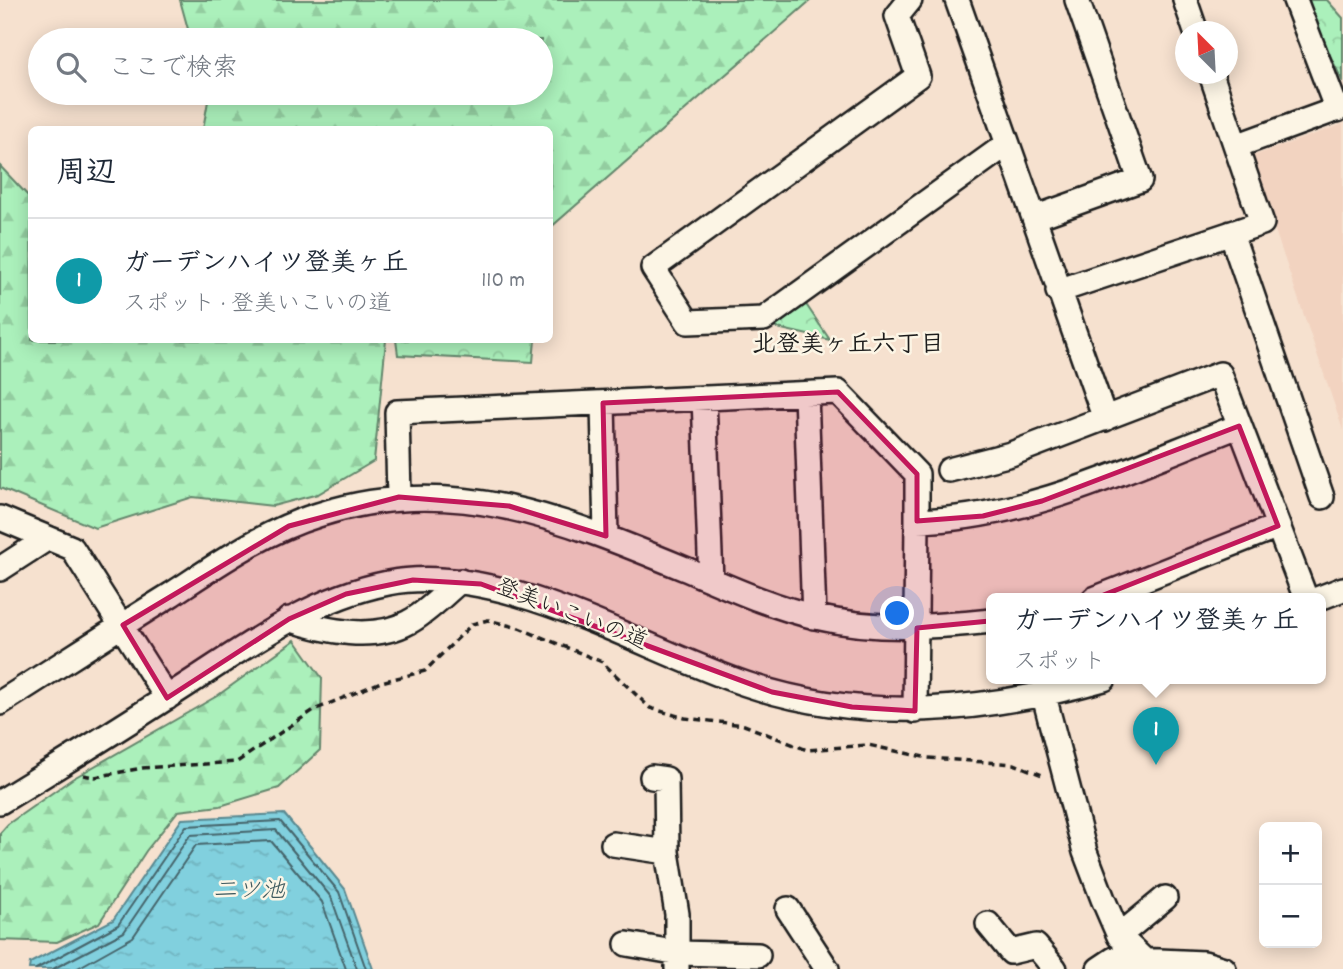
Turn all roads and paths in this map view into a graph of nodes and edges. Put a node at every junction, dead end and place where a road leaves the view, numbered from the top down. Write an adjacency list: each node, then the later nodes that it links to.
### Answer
1 (910, 0): 9 (street)
2 (957, 0): 9 (street)
3 (1077, 0): 11 (street)
4 (1185, 0): 6 (street)
5 (1295, 0): 8 (street)
6 (1192, 21)
7 (1214, 84): 10 (street)
8 (1340, 108): 10 (street)
9 (1007, 144): 11 (street)
10 (1236, 146): 12 (street)
11 (1034, 218): 13 (street)
12 (1231, 233): 13 (street); 21 (street)
13 (1058, 292): 17 (street)
14 (806, 394): 15 (street); 23 (street); 34 (street)
15 (704, 398): 16 (street); 28 (street)
16 (603, 403): 20 (street); 25 (street)
17 (1105, 419): 18 (street); 19 (street)
18 (1239, 426): 23 (street); 24 (street)
19 (949, 470)
20 (398, 497): 25 (street); 37 (street)
21 (1322, 497)
22 (0, 518): 26 (street)
23 (917, 521): 38 (street)
24 (1278, 526): 31 (street); 32 (street)
25 (607, 536): 28 (street)
26 (48, 538): 27 (street); 37 (street)
27 (0, 569)
28 (710, 580): 34 (street)
29 (460, 581): 35 (street, 登美いこいの道); 35 (street); 43 (street, 登美いこいの道)
30 (1343, 589): 33 (street)
31 (1109, 593)
32 (1304, 593)
33 (1326, 596)
34 (814, 617): 38 (street)
35 (289, 619): 41 (street, 登美いこいの道)
36 (986, 622): 38 (street)
37 (123, 625): 41 (street); 42 (street)
38 (917, 628): 43 (street)
39 (1086, 684): 40 (street, 登美いこいの道)
40 (1044, 696): 43 (street, 登美いこいの道); 46 (street)
41 (167, 698): 44 (street, 登美いこいの道)
42 (0, 703)
43 (915, 711)
44 (54, 769): 46 (path); 47 (street, 登美いこいの道)
45 (652, 777): 49 (street)
46 (1066, 785): 53 (street)
47 (0, 802)
48 (613, 844): 49 (street)
49 (667, 852): 56 (street)
50 (1165, 898): 53 (street)
51 (788, 909): 58 (street)
52 (988, 924): 59 (street)
53 (1119, 936): 57 (street)
54 (627, 944): 56 (street)
55 (758, 955): 56 (street)
56 (678, 961)
57 (1146, 962): 60 (street); 61 (street)
58 (827, 969)
59 (1055, 969)
60 (1099, 969)
61 (1224, 969)

